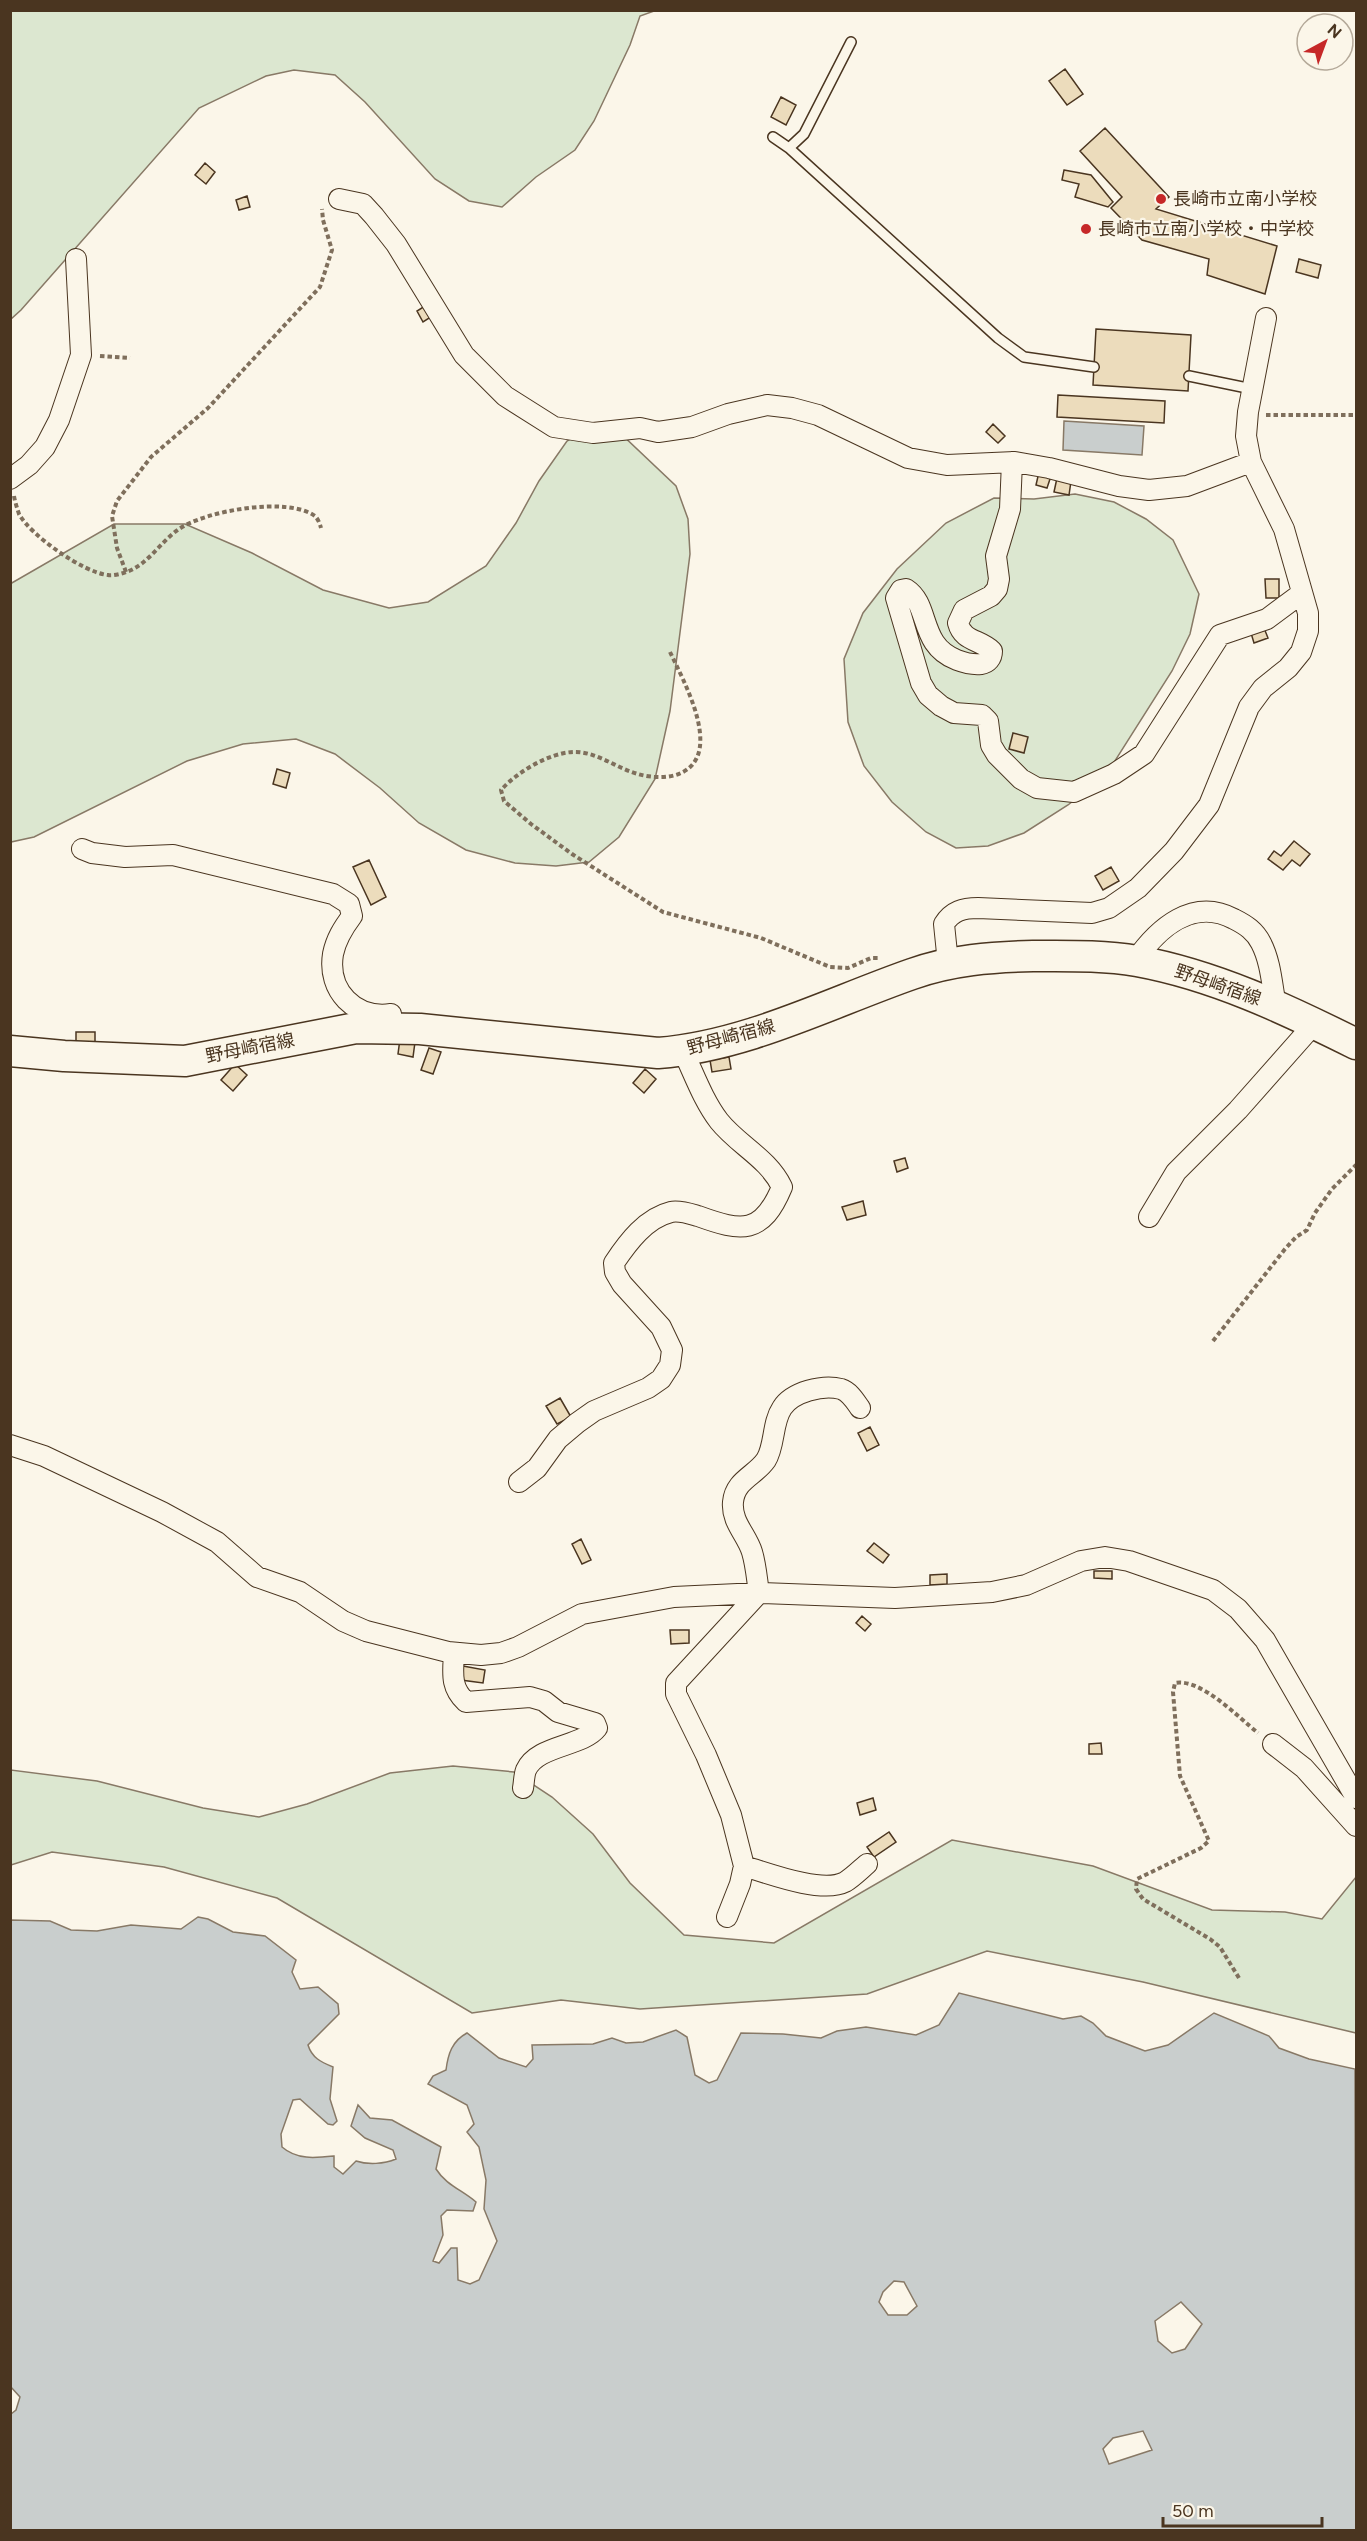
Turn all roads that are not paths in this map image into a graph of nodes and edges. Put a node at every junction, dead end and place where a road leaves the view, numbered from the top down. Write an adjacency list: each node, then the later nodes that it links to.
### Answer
1 (851, 42): 3 (lane)
2 (773, 137): 3 (lane)
3 (789, 147): 7 (lane)
4 (339, 199): 10 (street)
5 (76, 259): 12 (street)
6 (1266, 318): 9 (street)
7 (1094, 367)
8 (1189, 376): 9 (lane)
9 (1252, 389): 11 (street)
10 (1012, 462): 11 (street); 13 (street)
11 (1251, 462): 13 (street)
12 (10, 479)
13 (1302, 593): 16 (street)
14 (82, 849): 19 (street)
15 (1135, 961): 16 (main road, 野母崎宿線); 17 (main road, 野母崎宿線); 17 (street)
16 (948, 963): 22 (main road, 野母崎宿線)
17 (1276, 1006): 18 (main road, 野母崎宿線)
18 (1316, 1023): 20 (main road, 野母崎宿線); 23 (street)
19 (410, 1029): 21 (main road, 野母崎宿線); 22 (main road, 野母崎宿線)
20 (1356, 1044)
21 (10, 1051)
22 (683, 1051): 26 (street)
23 (1149, 1217)
24 (860, 1408): 27 (street)
25 (10, 1446): 28 (street)
26 (519, 1482)
27 (759, 1593): 28 (street); 31 (street); 34 (street)
28 (454, 1653): 30 (street)
29 (1272, 1744): 32 (street)
30 (523, 1788)
31 (1356, 1798)
32 (1356, 1826)
33 (867, 1864): 34 (street)
34 (744, 1866): 35 (street)
35 (727, 1917)

